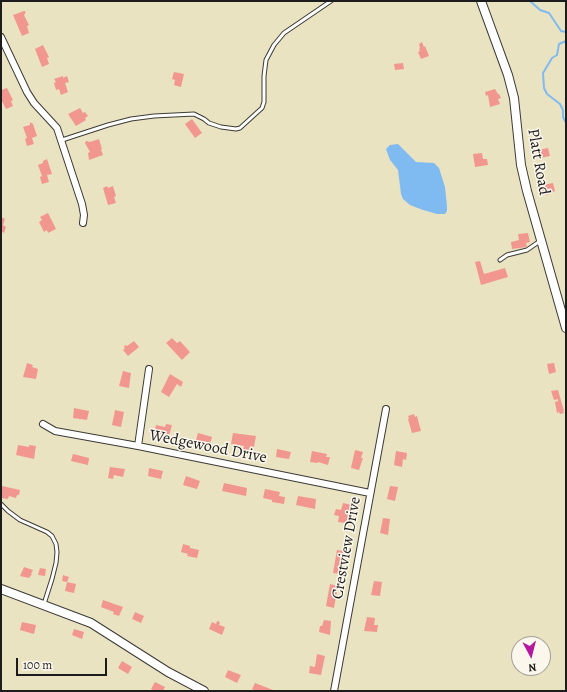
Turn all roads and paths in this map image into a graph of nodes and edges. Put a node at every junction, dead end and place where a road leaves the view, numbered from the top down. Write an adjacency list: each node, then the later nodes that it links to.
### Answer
1 (331, 1): 4 (lane)
2 (482, 1): 6 (street, Platt Road)
3 (1, 37): 4 (street)
4 (62, 140): 5 (street)
5 (83, 223)
6 (541, 240): 7 (lane); 8 (street, Platt Road)
7 (500, 260)
8 (566, 328)
9 (149, 369): 12 (street)
10 (386, 409): 13 (street, Crestview Drive)
11 (43, 424): 12 (street, Wedgewood Drive)
12 (138, 446): 13 (street, Wedgewood Drive)
13 (370, 493): 18 (street, Crestview Drive)
14 (1, 504): 16 (lane)
15 (1, 589): 16 (street)
16 (44, 604): 17 (street)
17 (204, 691)
18 (334, 691)

